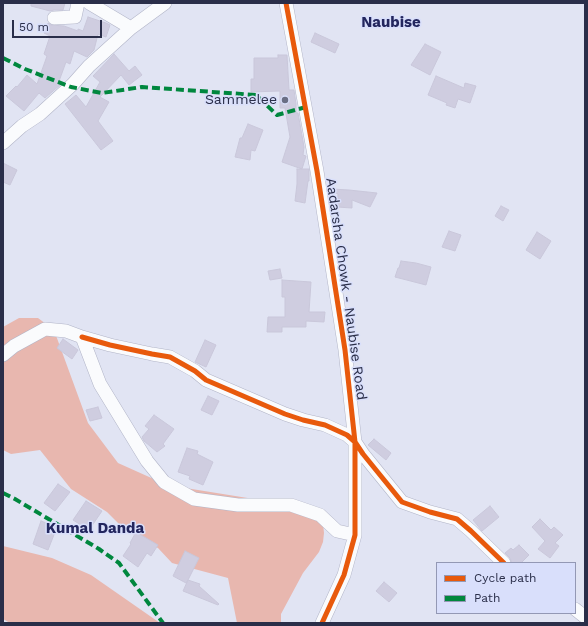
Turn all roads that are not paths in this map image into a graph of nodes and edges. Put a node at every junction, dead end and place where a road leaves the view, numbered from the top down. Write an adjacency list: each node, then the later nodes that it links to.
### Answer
1 (78, 3): 5 (street)
2 (89, 3): 6 (street)
3 (164, 3): 6 (street)
4 (286, 3): 10 (street, Aadarsha Chowk - Naubise Road)
5 (54, 18)
6 (131, 28): 7 (street)
7 (3, 143)
8 (82, 337): 9 (street); 10 (street); 11 (street)
9 (3, 354)
10 (355, 442): 11 (street, Aadarsha Chowk - Naubise Road); 12 (street)
11 (356, 535): 15 (street, Aadarsha Chowk - Naubise Road)
12 (503, 562)
13 (576, 610): 14 (street)
14 (585, 617)
15 (322, 623)

